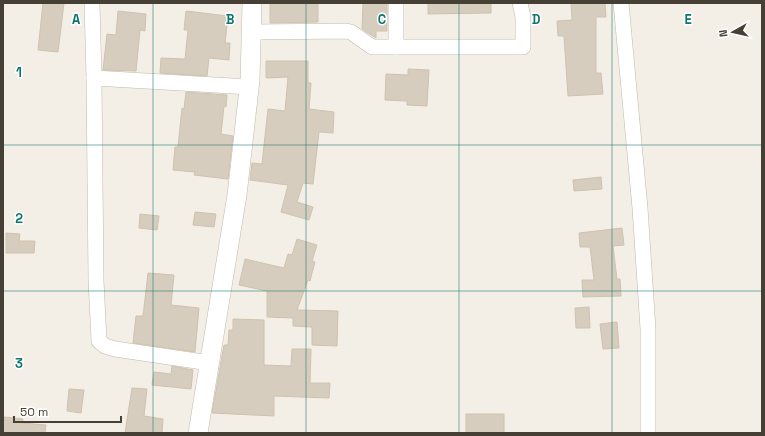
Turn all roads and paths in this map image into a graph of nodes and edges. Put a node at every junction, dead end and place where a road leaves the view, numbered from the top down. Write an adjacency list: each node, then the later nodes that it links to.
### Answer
1 (92, 3): 8 (street)
2 (252, 3): 6 (street)
3 (396, 3): 7 (street)
4 (520, 3): 7 (street)
5 (621, 3): 12 (street)
6 (251, 32): 7 (street); 9 (street)
7 (396, 47)
8 (94, 78): 9 (street); 10 (street)
9 (250, 86): 10 (street)
10 (210, 363): 11 (street)
11 (198, 433)
12 (648, 433)

